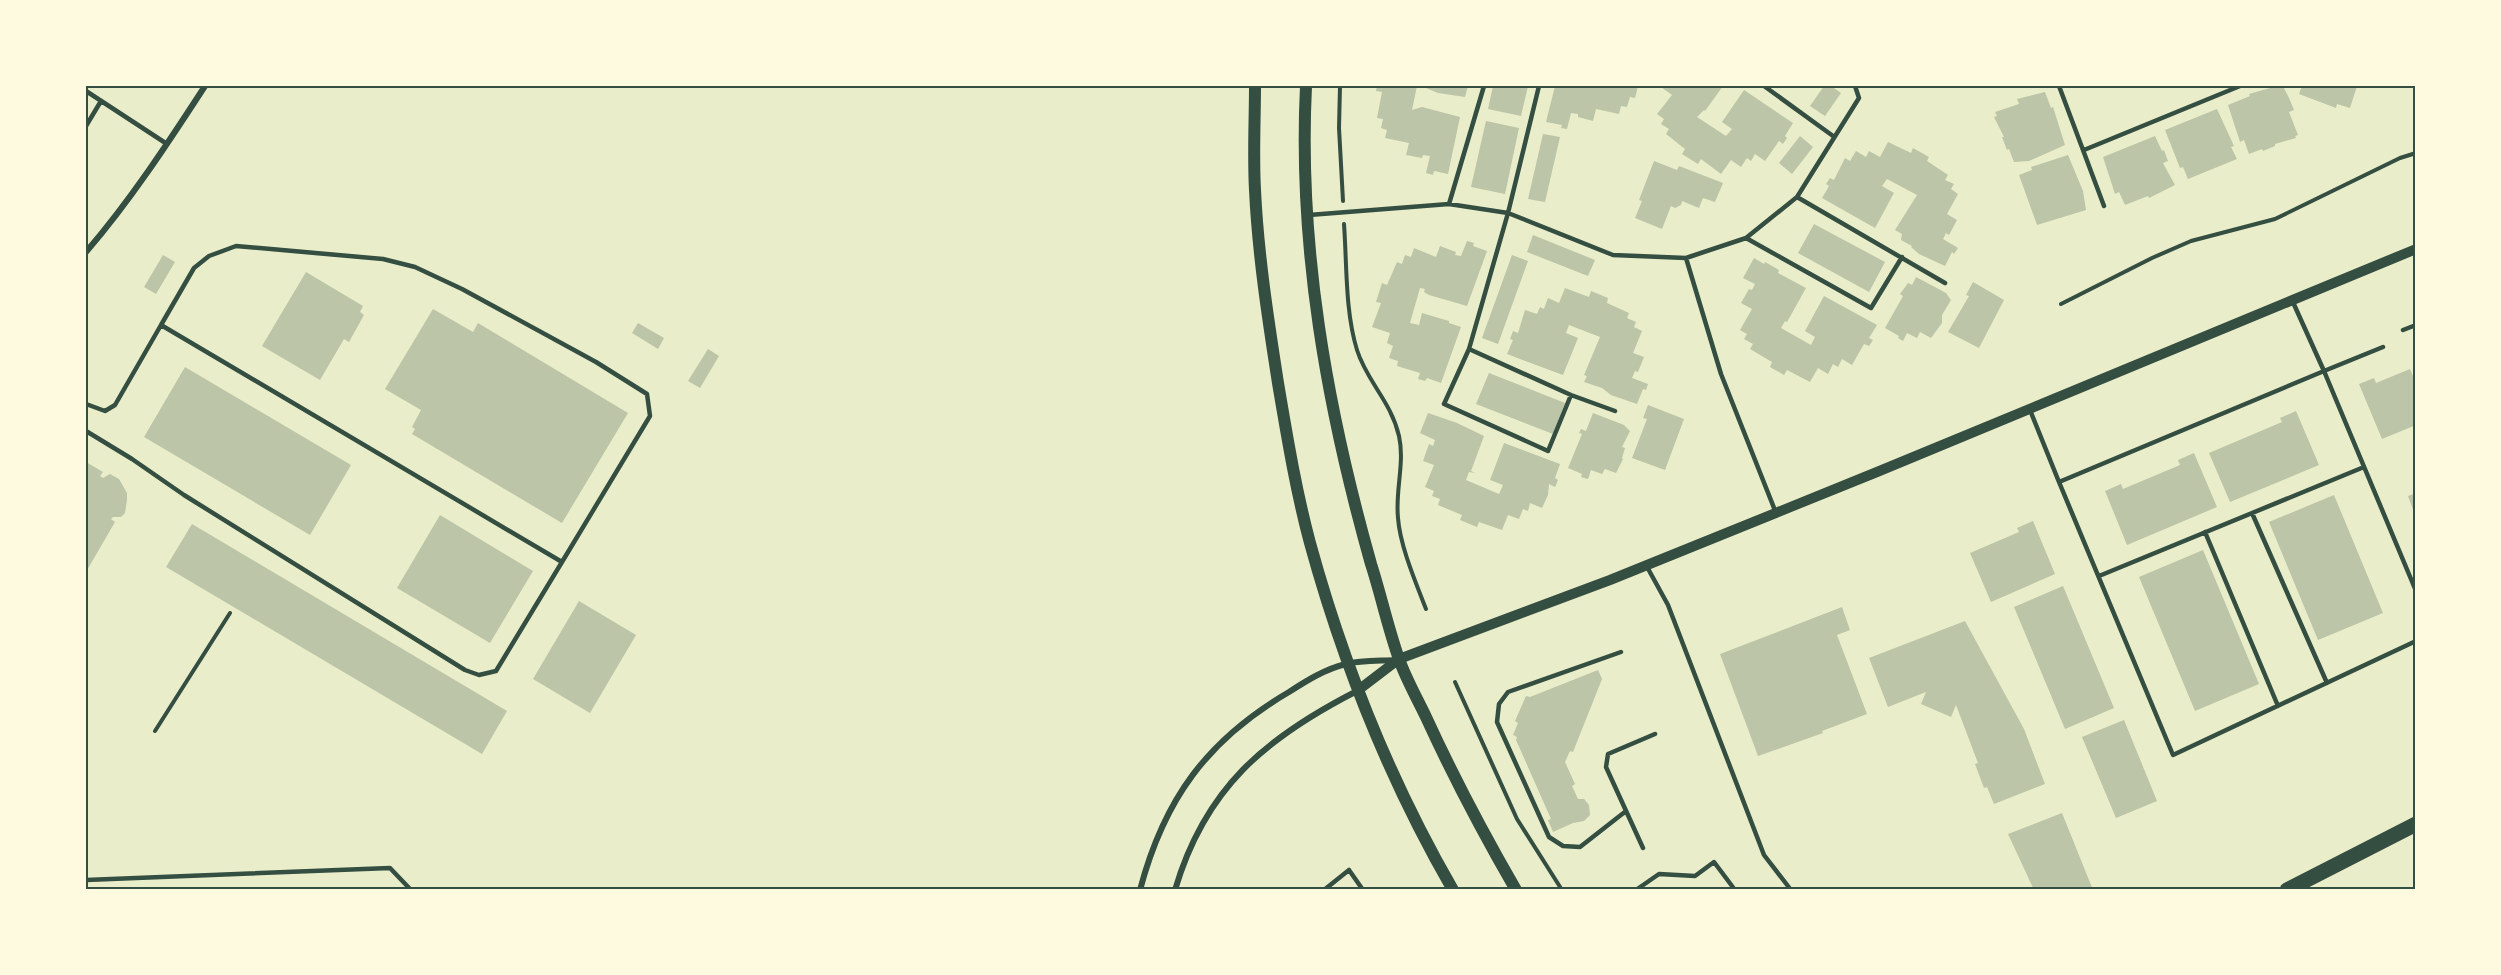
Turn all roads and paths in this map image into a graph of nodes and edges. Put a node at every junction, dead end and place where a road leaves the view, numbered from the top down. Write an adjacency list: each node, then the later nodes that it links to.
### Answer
1 (205, 86): 15 (street)
2 (1255, 86): 57 (main road)
3 (1306, 86): 23 (main road)
4 (1340, 86): 21 (path)
5 (1484, 86): 19 (lane)
6 (1539, 86): 22 (lane)
7 (1764, 86): 14 (lane)
8 (1855, 86): 14 (lane)
9 (2059, 86): 16 (lane)
10 (2240, 86): 16 (lane)
11 (86, 91): 12 (lane)
12 (101, 100): 13 (lane); 15 (lane)
13 (86, 126)
14 (1833, 136): 18 (lane)
15 (167, 144): 26 (street)
16 (2084, 150): 20 (lane)
17 (2415, 153): 31 (path)
18 (1797, 197): 24 (lane); 27 (lane)
19 (1449, 204): 21 (lane); 22 (lane)
20 (2104, 206)
21 (1343, 213): 23 (lane); 52 (path)
22 (1508, 213): 28 (lane); 36 (lane)
23 (1306, 215): 56 (main road)
24 (1746, 238): 27 (lane); 28 (lane)
25 (2415, 249): 30 (street)
26 (86, 252)
27 (1902, 257): 29 (lane)
28 (1686, 258): 45 (lane)
29 (1945, 283)
30 (2292, 300): 37 (lane); 40 (street)
31 (2061, 304)
32 (161, 325): 39 (lane); 48 (lane); 48 (lane)
33 (2415, 325): 34 (lane)
34 (2403, 330)
35 (2384, 347): 37 (lane)
36 (1468, 349): 38 (lane); 38 (lane)
37 (2324, 371): 43 (lane); 44 (lane)
38 (1572, 395): 41 (lane)
39 (86, 404)
40 (2030, 410): 44 (lane); 45 (street)
41 (1615, 411)
42 (86, 431): 48 (lane)
43 (2364, 467): 46 (lane); 51 (lane)
44 (2060, 482): 50 (lane)
45 (1776, 513): 49 (street)
46 (2252, 513): 47 (lane); 59 (lane)
47 (2205, 532): 50 (lane); 61 (lane)
48 (562, 562)
49 (1646, 565): 56 (street); 78 (lane)
50 (2098, 576): 61 (lane)
51 (2415, 591)
52 (1426, 609)
53 (230, 614): 62 (path)
54 (2415, 641): 59 (lane)
55 (1621, 652): 64 (lane)
56 (1399, 659): 57 (street); 60 (street); 74 (main road)
57 (1346, 663): 60 (main road); 69 (street)
58 (1455, 682): 75 (path)
59 (2327, 683): 61 (lane)
60 (1357, 692): 70 (street); 73 (main road)
61 (2278, 706)
62 (155, 731)
63 (1655, 734): 64 (lane)
64 (1626, 811): 66 (lane)
65 (2415, 824): 79 (main road)
66 (1643, 848)
67 (86, 880): 68 (lane)
68 (411, 890)
69 (1140, 890)
70 (1175, 890)
71 (1324, 890): 72 (lane)
72 (1363, 890)
73 (1453, 890)
74 (1516, 890)
75 (1562, 890)
76 (1636, 890): 77 (lane)
77 (1735, 890)
78 (1791, 890)
79 (2287, 890)

